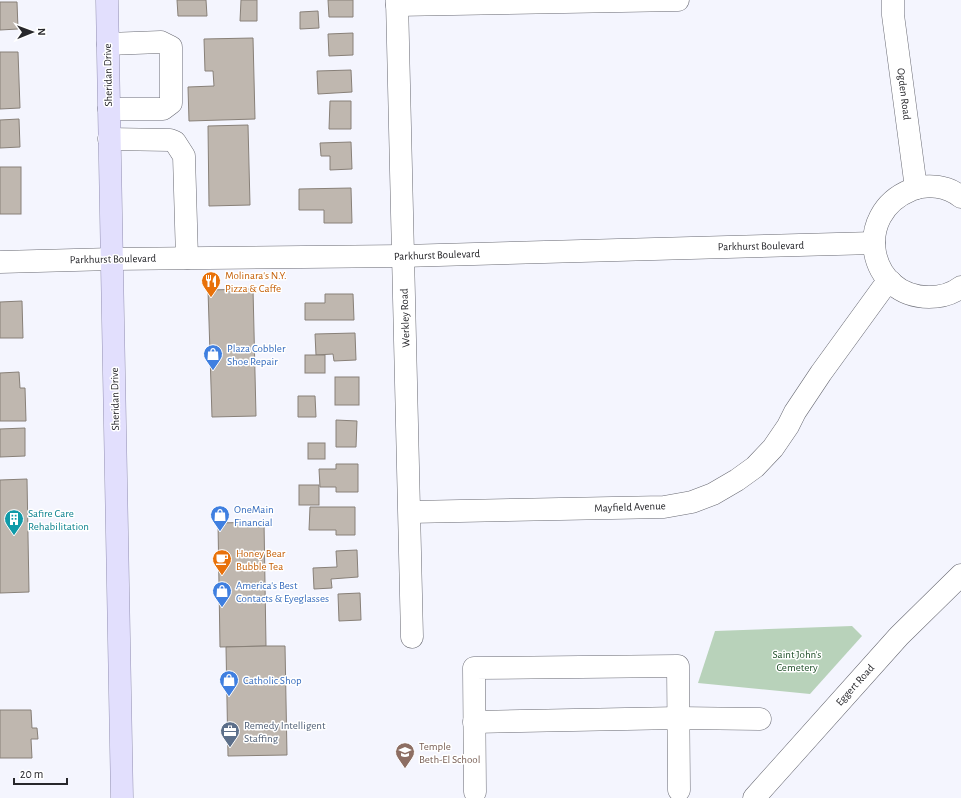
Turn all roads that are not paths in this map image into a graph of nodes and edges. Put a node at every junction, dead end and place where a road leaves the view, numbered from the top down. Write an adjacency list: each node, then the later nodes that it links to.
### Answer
1 (107, 0): 5 (main road, Sheridan Drive)
2 (678, 0): 4 (street)
3 (893, 0): 8 (street, Ogden Road)
4 (397, 3): 11 (street, Werkley Road)
5 (108, 44): 6 (main road, Sheridan Drive); 6 (street)
6 (109, 109): 7 (main road, Sheridan Drive)
7 (109, 140): 12 (street); 13 (main road, Sheridan Drive)
8 (916, 188): 9 (street); 10 (street)
9 (961, 196)
10 (874, 243): 11 (street, Parkhurst Boulevard); 15 (street)
11 (403, 256): 12 (street, Parkhurst Boulevard); 17 (street, Werkley Road)
12 (187, 258): 13 (street, Parkhurst Boulevard)
13 (112, 259): 14 (street, Parkhurst Boulevard); 25 (main road, Sheridan Drive)
14 (0, 262)
15 (891, 282): 16 (street); 17 (street, Mayfield Avenue)
16 (961, 288)
17 (410, 512): 19 (street, Werkley Road)
18 (961, 575): 26 (street, Eggert Road)
19 (412, 637)
20 (678, 718): 21 (street); 22 (street); 22 (street); 23 (street)
21 (760, 719)
22 (474, 722): 24 (street)
23 (679, 790)
24 (475, 792)
25 (122, 798)
26 (754, 798)

